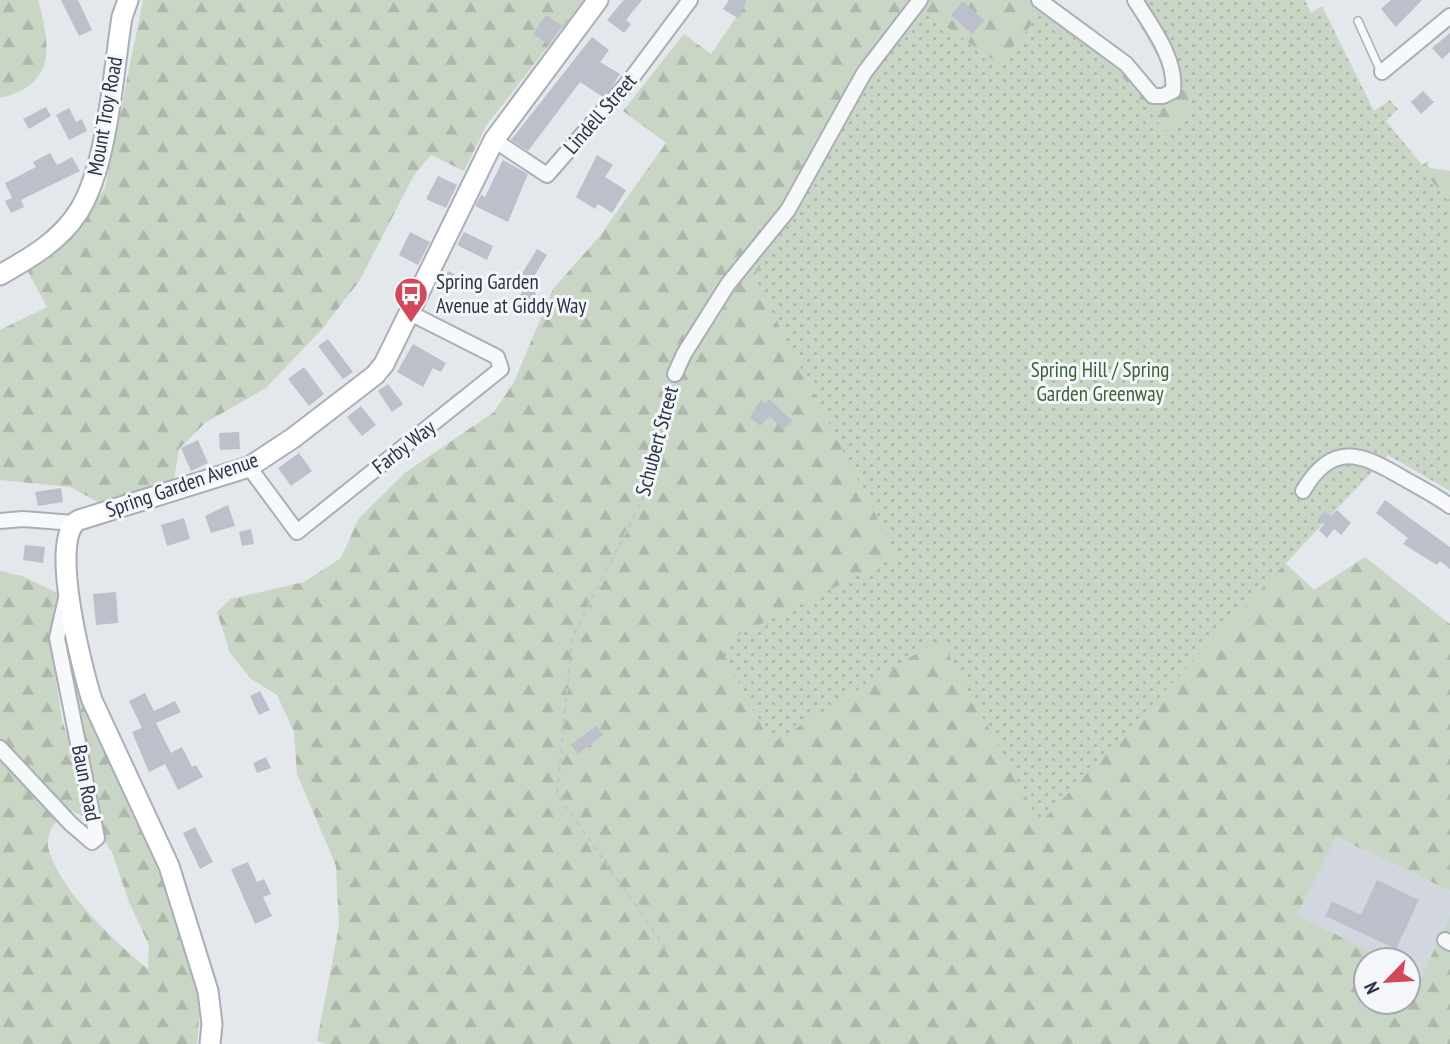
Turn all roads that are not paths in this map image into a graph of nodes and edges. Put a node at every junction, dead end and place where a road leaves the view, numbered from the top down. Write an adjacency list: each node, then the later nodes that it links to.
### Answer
1 (128, 0): 11 (street, Mount Troy Road)
2 (598, 0): 10 (street, Spring Garden Avenue)
3 (690, 0): 10 (street, Lindell Street)
4 (920, 0): 13 (street, Schubert Street)
5 (1039, 0): 6 (street)
6 (1135, 0)
7 (1450, 16): 9 (street)
8 (1358, 21): 9 (lane)
9 (1382, 72)
10 (494, 140): 12 (street, Spring Garden Avenue)
11 (0, 275)
12 (408, 312): 14 (street, Spring Garden Avenue); 14 (street, Farby Way)
13 (675, 374)
14 (249, 467): 18 (street, Spring Garden Avenue)
15 (1303, 491): 16 (street)
16 (1450, 506)
17 (0, 521): 18 (street)
18 (74, 523): 19 (street)
19 (68, 592): 20 (street, Baun Road); 21 (street)
20 (0, 748)
21 (209, 1044)

